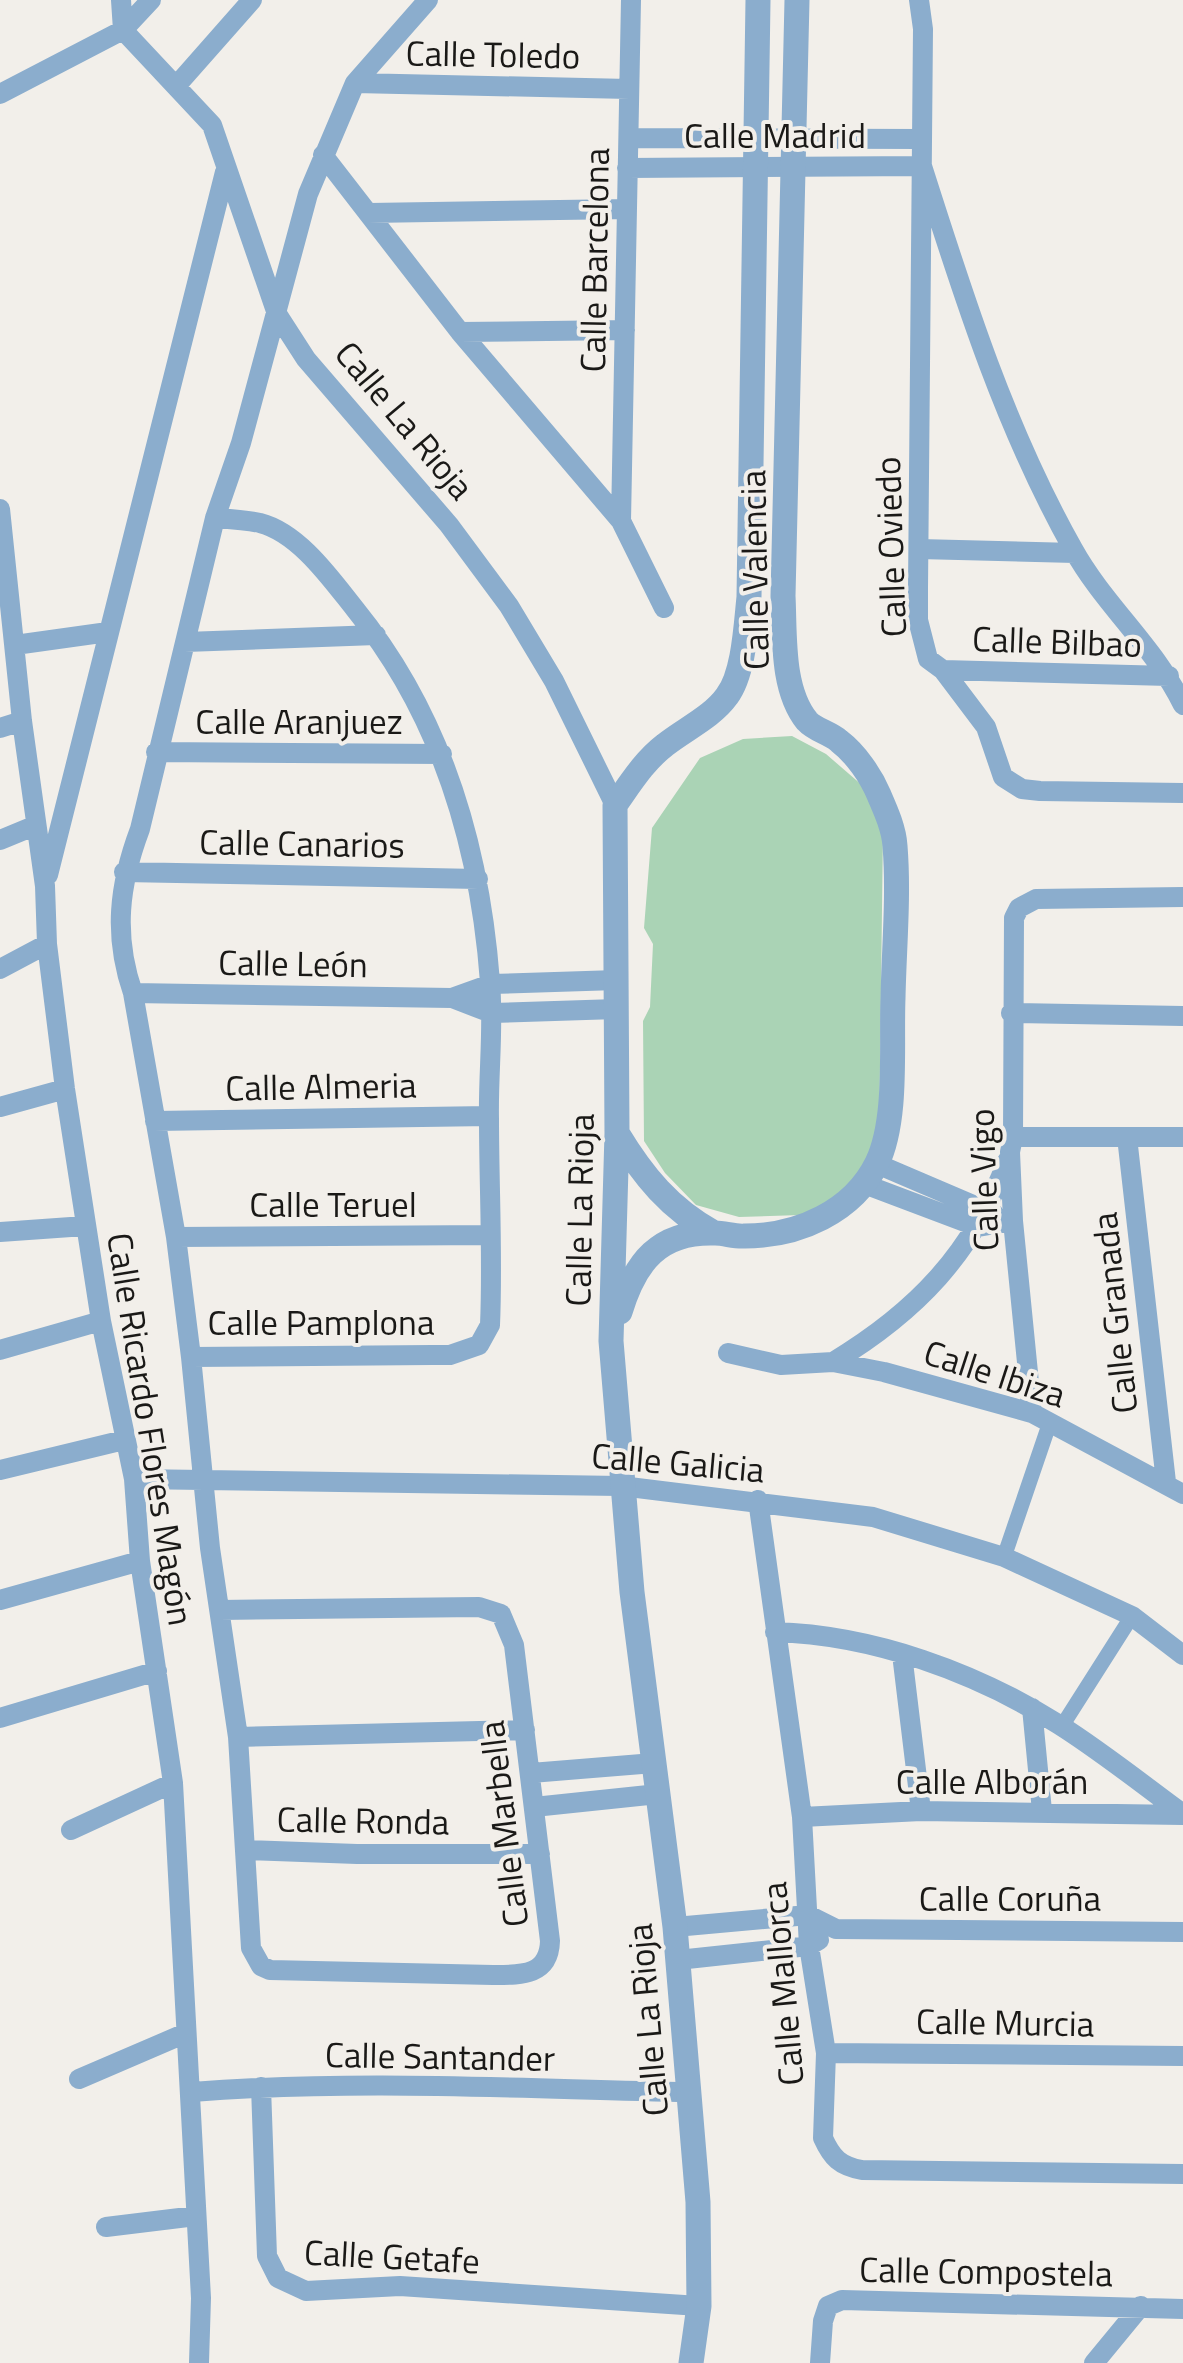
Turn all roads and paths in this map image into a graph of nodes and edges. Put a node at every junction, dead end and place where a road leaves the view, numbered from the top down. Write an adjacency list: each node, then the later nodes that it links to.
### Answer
1 (121, 0): 9 (street)
2 (150, 0): 9 (street)
3 (252, 0): 11 (street)
4 (428, 0): 10 (street)
5 (630, 0): 12 (street, Calle Barcelona)
6 (758, 0): 15 (street, Calle Valencia)
7 (797, 0): 16 (street, Calle Valencia)
8 (919, 0): 17 (street, Calle Oviedo)
9 (123, 30): 11 (street); 13 (street)
10 (355, 84): 12 (street, Calle Toledo); 18 (street)
11 (177, 86): 23 (street)
12 (629, 90): 14 (street, Calle Barcelona)
13 (0, 94)
14 (629, 138): 15 (street, Calle Madrid); 22 (street, Calle Barcelona)
15 (758, 138): 16 (street, Calle Madrid); 20 (street, Calle Valencia)
16 (793, 138): 17 (street, Calle Madrid); 21 (street, Calle Valencia)
17 (920, 138): 19 (street, Calle Oviedo)
18 (323, 155): 25 (street, Calle Barcelona); 26 (street)
19 (922, 166): 21 (street, Calle Madrid); 32 (street, Calle Oviedo); 33 (street, Calle Oviedo)
20 (758, 167): 21 (street, Calle Madrid); 22 (street, Calle Madrid); 35 (street, Calle Valencia)
21 (792, 167): 34 (street, Calle Valencia)
22 (628, 168): 24 (street, Calle Barcelona)
23 (226, 170): 26 (street, Calle La Rioja); 38 (street)
24 (627, 209): 25 (street); 27 (street, Calle Barcelona)
25 (368, 213): 28 (street, Calle Barcelona)
26 (277, 314): 30 (street, Calle Pamplona); 50 (street, Calle La Rioja)
27 (624, 330): 28 (street); 31 (street, Calle Barcelona)
28 (460, 332): 31 (street, Calle Barcelona)
29 (0, 509): 36 (street, Calle Ricardo Flores Magón)
30 (215, 518): 39 (street, Calle Pamplona); 40 (street, Calle Pamplona)
31 (621, 521): 37 (street, Calle Barcelona)
32 (919, 549): 33 (street); 42 (street, Calle Oviedo)
33 (1075, 553): 43 (street, Calle Oviedo)
34 (784, 596): 35 (street); 75 (street, Calle Valencia)
35 (750, 597): 50 (street, Calle Valencia)
36 (6, 605): 41 (street, Calle Ricardo Flores Magón)
37 (664, 608)
38 (108, 632): 41 (street); 55 (street)
39 (376, 635): 40 (street); 48 (street, Calle Pamplona)
40 (185, 642): 47 (street, Calle Pamplona)
41 (15, 646): 45 (street, Calle Ricardo Flores Magón)
42 (943, 670): 43 (street, Calle Bilbao); 49 (street, Calle Oviedo)
43 (1169, 676): 44 (street, Calle Oviedo)
44 (1183, 705)
45 (22, 721): 46 (street); 51 (street, Calle Ricardo Flores Magón)
46 (0, 728)
47 (156, 752): 48 (street, Calle Aranjuez); 53 (street, Calle Pamplona)
48 (442, 754): 54 (street, Calle Pamplona)
49 (1183, 792)
50 (615, 805): 59 (street, Calle La Rioja)
51 (34, 826): 52 (street); 55 (street, Calle Ricardo Flores Magón)
52 (0, 840)
53 (124, 872): 54 (street, Calle Canarios); 61 (street, Calle Pamplona)
54 (478, 878): 60 (street, Calle Pamplona)
55 (45, 886): 57 (street, Calle Ricardo Flores Magón)
56 (1183, 897): 65 (street, Calle Vigo)
57 (46, 944): 58 (street); 67 (street, Calle Ricardo Flores Magón)
58 (0, 969)
59 (617, 980): 60 (street, Calle León); 63 (street, Calle La Rioja)
60 (491, 984): 62 (street, Calle León); 64 (street, Calle Pamplona)
61 (132, 994): 62 (street, Calle León); 70 (street, Calle Pamplona)
62 (452, 998): 64 (street, Calle León)
63 (617, 1010): 64 (street, Calle León); 71 (street, Calle La Rioja)
64 (491, 1013): 69 (street, Calle Pamplona)
65 (1011, 1013): 66 (street); 74 (street, Calle Vigo)
66 (1183, 1016)
67 (65, 1089): 68 (street); 78 (street, Calle Ricardo Flores Magón)
68 (0, 1107)
69 (488, 1116): 70 (street, Calle Almeria); 81 (street, Calle Pamplona)
70 (155, 1120): 82 (street, Calle Pamplona)
71 (617, 1133): 80 (street); 84 (street, Calle La Rioja)
72 (1128, 1137): 73 (street); 74 (street); 95 (street, Calle Granada)
73 (1183, 1137)
74 (1012, 1144): 76 (street, Calle Ibiza); 77 (street, Calle Vigo)
75 (870, 1174): 76 (street); 80 (street)
76 (982, 1219): 77 (street); 88 (street, Calle Ibiza)
77 (1013, 1221): 89 (street, Calle Vigo)
78 (86, 1226): 79 (street); 83 (street, Calle Ricardo Flores Magón)
79 (0, 1232)
80 (714, 1232): 84 (street)
81 (490, 1236): 82 (street, Calle Teruel); 87 (street, Calle Pamplona)
82 (176, 1237): 87 (street, Calle Pamplona)
83 (102, 1321): 85 (street); 90 (street, Calle Ricardo Flores Magón)
84 (611, 1341): 94 (street, Calle La Rioja)
85 (0, 1350)
86 (728, 1353): 88 (street, Calle Ibiza)
87 (192, 1357): 93 (street, Calle Marbella)
88 (833, 1362): 89 (street, Calle Ibiza)
89 (1041, 1418): 95 (street, Calle Ibiza); 97 (street, Calle Vigo)
90 (124, 1440): 91 (street); 92 (street, Calle Ricardo Flores Magón)
91 (0, 1470)
92 (134, 1479): 93 (street, Calle Galicia); 98 (street, Calle Ricardo Flores Magón)
93 (204, 1480): 94 (street, Calle Galicia); 100 (street, Calle Marbella)
94 (621, 1486): 96 (street, Calle Galicia); 111 (street, Calle La Rioja)
95 (1175, 1488)
96 (758, 1500): 97 (street, Calle Galicia); 102 (street, Calle Mallorca)
97 (1004, 1556): 101 (street, Calle Galicia)
98 (140, 1561): 99 (street); 105 (street, Calle Ricardo Flores Magón)
99 (0, 1600)
100 (220, 1610): 109 (street, Calle Marbella); 110 (street, Calle Marbella)
101 (1132, 1616): 104 (street, Calle Galicia); 108 (street)
102 (775, 1632): 103 (street); 119 (street, Calle Mallorca)
103 (902, 1654): 106 (street); 117 (street)
104 (1183, 1655)
105 (157, 1671): 107 (street); 113 (street, Calle Ricardo Flores Magón)
106 (1032, 1708): 108 (street); 116 (street)
107 (0, 1718)
108 (1062, 1726): 118 (street)
109 (525, 1730): 110 (street); 112 (street, Calle Marbella)
110 (238, 1737): 121 (street, Calle Marbella)
111 (654, 1763): 112 (street); 114 (street, Calle La Rioja)
112 (530, 1774): 115 (street, Calle Marbella)
113 (174, 1783): 120 (street); 129 (street, Calle Ricardo Flores Magón)
114 (658, 1794): 115 (street); 124 (street, Calle La Rioja)
115 (534, 1807): 122 (street, Calle Marbella)
116 (1042, 1811): 117 (street, Calle Alborán); 118 (street, Calle Alborán)
117 (921, 1812): 119 (street, Calle Alborán)
118 (1183, 1814)
119 (802, 1817): 123 (street, Calle Mallorca)
120 (71, 1830)
121 (245, 1850): 122 (street, Calle Ronda); 122 (street, Calle Marbella)
122 (540, 1854)
123 (808, 1915): 124 (street); 125 (street, Calle Coruña); 127 (street, Calle Mallorca)
124 (675, 1926): 128 (street, Calle La Rioja)
125 (836, 1929): 126 (street, Calle Coruña); 127 (street)
126 (1183, 1932)
127 (809, 1946): 128 (street); 130 (street, Calle Mallorca)
128 (678, 1960): 135 (street, Calle La Rioja)
129 (186, 2033): 132 (street); 134 (street, Calle Ricardo Flores Magón)
130 (826, 2053): 131 (street, Calle Murcia); 136 (street, Calle Mallorca)
131 (1183, 2056)
132 (78, 2078)
133 (262, 2087): 134 (street, Calle Santander); 135 (street, Calle Santander); 139 (street, Calle Getafe)
134 (192, 2092): 137 (street, Calle Ricardo Flores Magón)
135 (688, 2092): 139 (street, Calle La Rioja)
136 (1183, 2174)
137 (196, 2216): 138 (street); 142 (street, Calle Ricardo Flores Magón)
138 (106, 2227)
139 (699, 2306): 143 (street, Calle La Rioja)
140 (1142, 2306): 141 (street, Calle Compostela); 144 (street, Calle Compostela); 145 (street, Calle Compostela)
141 (1183, 2309)
142 (199, 2363)
143 (692, 2363)
144 (820, 2363)
145 (1094, 2363)

